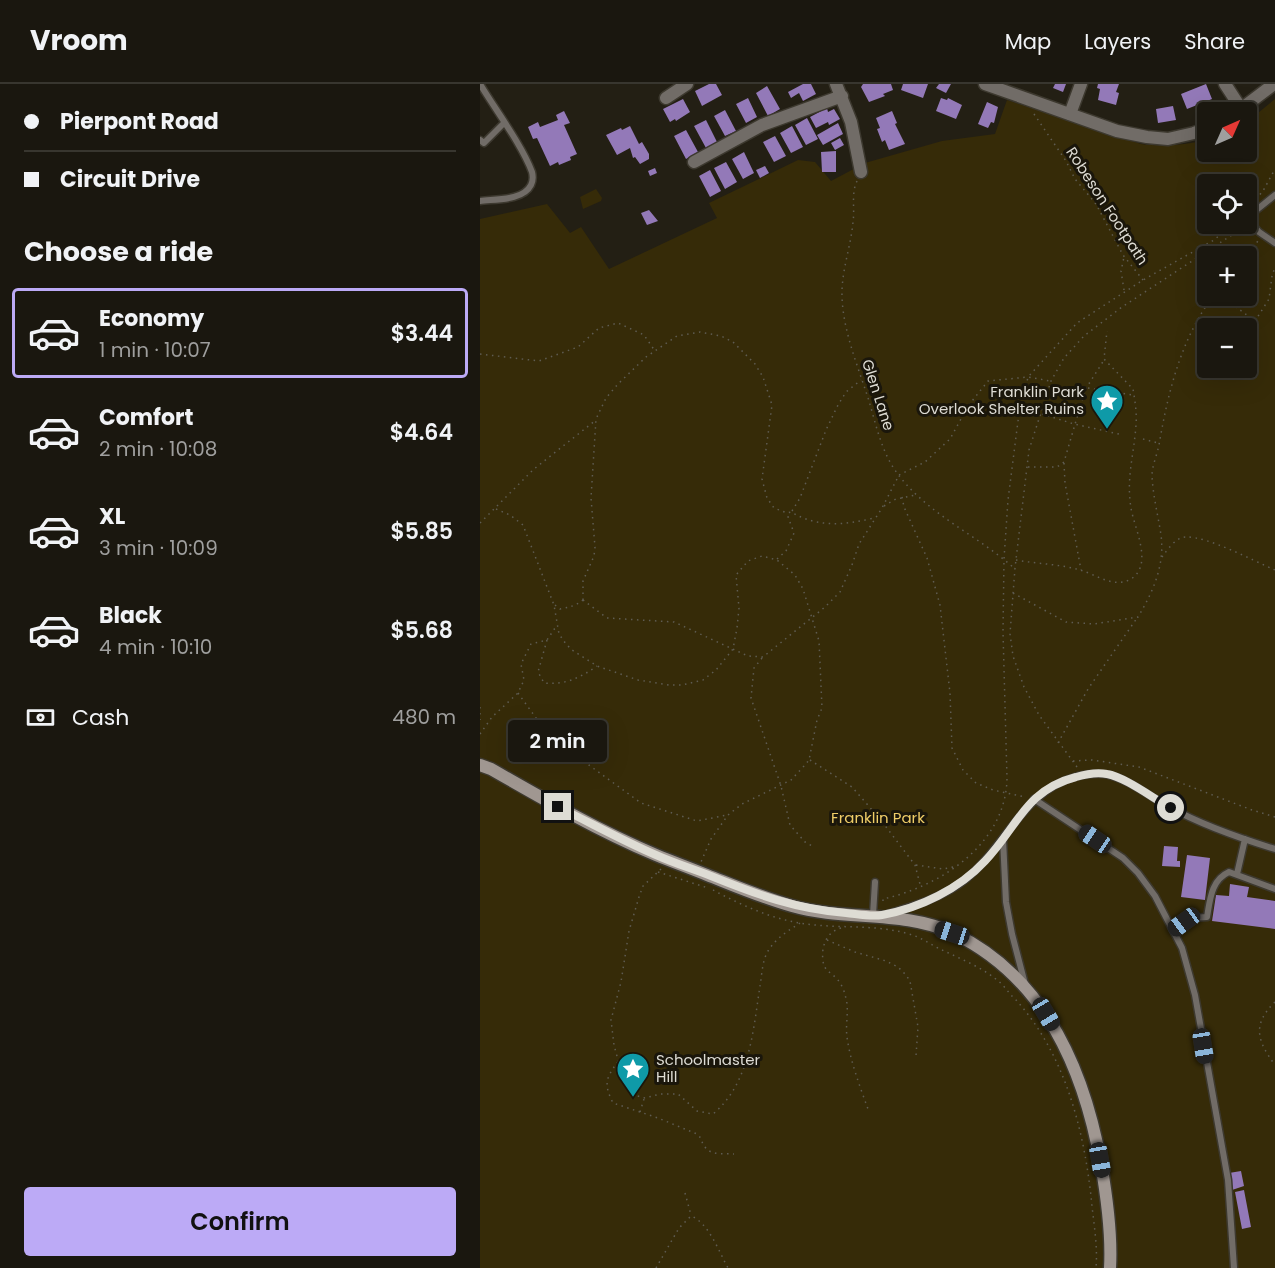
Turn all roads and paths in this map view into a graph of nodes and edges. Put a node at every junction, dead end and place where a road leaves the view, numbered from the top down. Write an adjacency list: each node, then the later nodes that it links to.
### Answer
1 (687, 84): 9 (street)
2 (836, 84): 8 (street)
3 (985, 84): 13 (street)
4 (1081, 84): 13 (street)
5 (1225, 84): 10 (street)
6 (1274, 84): 11 (street)
7 (481, 88): 14 (lane)
8 (842, 96): 17 (street); 19 (street)
9 (666, 98)
10 (1234, 102)
11 (1251, 102)
12 (1033, 113): 30 (path, Robeson Footpath)
13 (1070, 114): 15 (street)
14 (504, 123): 16 (lane); 22 (lane)
15 (1197, 132)
16 (480, 140)
17 (694, 162)
18 (1275, 169): 21 (path)
19 (861, 172): 41 (path, Glen Lane)
20 (1275, 195): 23 (lane)
21 (1257, 198)
22 (480, 201)
23 (1257, 210)
24 (1257, 230): 27 (lane)
25 (1221, 234): 32 (path)
26 (1233, 234): 42 (path)
27 (1263, 236): 28 (lane); 29 (path)
28 (1275, 243)
29 (1254, 246)
30 (1124, 256): 32 (path, Robeson Footpath); 33 (path)
31 (1275, 267): 35 (path)
32 (1143, 280): 33 (path)
33 (1124, 292): 40 (path)
34 (1207, 306): 50 (path)
35 (1235, 306)
36 (1107, 331): 39 (path)
37 (655, 351): 38 (path); 46 (path); 59 (path)
38 (480, 354)
39 (1104, 359): 43 (path); 44 (path)
40 (1028, 377): 42 (path); 53 (path); 63 (path)
41 (862, 379): 53 (path, Glen Lane); 58 (path)
42 (1051, 381): 45 (path)
43 (1086, 388): 44 (path); 47 (path)
44 (1134, 395): 67 (path)
45 (1041, 414): 47 (path); 52 (path)
46 (596, 419): 57 (path); 70 (path)
47 (1074, 424): 48 (path); 51 (path)
48 (1123, 435)
49 (1143, 439): 50 (path)
50 (1159, 443): 62 (path)
51 (1064, 462): 52 (path); 67 (path)
52 (1027, 467): 65 (path)
53 (898, 475): 54 (path, Glen Lane); 56 (path)
54 (917, 495): 55 (path); 63 (path, Glen Lane)
55 (902, 497): 56 (path); 89 (path)
56 (882, 508): 60 (path)
57 (496, 509): 61 (path); 71 (path)
58 (791, 512): 59 (path); 60 (path)
59 (787, 513): 64 (path)
60 (874, 518): 73 (path)
61 (480, 523)
62 (1161, 558): 68 (path); 72 (path)
63 (1004, 559): 66 (path, Glen Lane); 89 (path)
64 (777, 560): 73 (path); 76 (path)
65 (1016, 560): 66 (path); 67 (path)
66 (1015, 568): 69 (path)
67 (1081, 570)
68 (1275, 570)
69 (1013, 593): 72 (path); 83 (path)
70 (584, 600): 71 (path); 76 (path)
71 (554, 605): 74 (path)
72 (1138, 617): 83 (path)
73 (812, 618): 77 (path); 84 (path)
74 (557, 624): 75 (path); 78 (path)
75 (547, 640): 78 (path); 79 (path)
76 (733, 649): 77 (path); 78 (path)
77 (763, 657): 88 (path)
78 (597, 666)
79 (518, 693): 82 (path); 91 (path)
80 (480, 707): 81 (path)
81 (480, 720)
82 (480, 734)
83 (1058, 743): 85 (path)
84 (809, 759): 88 (path); 97 (path)
85 (1073, 761): 87 (path); 92 (path)
86 (480, 765): 99 (main road)
87 (1081, 776): 90 (lane); 94 (lane)
88 (781, 786): 91 (path); 95 (path)
89 (1007, 792): 90 (path); 98 (path)
90 (1034, 799): 93 (lane); 108 (lane)
91 (728, 815): 99 (path)
92 (1275, 817)
93 (1003, 839): 105 (lane); 110 (lane)
94 (1245, 839): 96 (lane); 100 (lane)
95 (814, 847)
96 (1275, 849)
97 (915, 865): 98 (path); 102 (path)
98 (956, 866): 102 (path)
99 (697, 871): 105 (main road)
100 (1237, 874): 103 (lane); 108 (lane)
101 (875, 882): 105 (lane)
102 (921, 888): 104 (path)
103 (1275, 889)
104 (883, 902)
105 (877, 916): 110 (main road)
106 (800, 923): 107 (path); 113 (path); 115 (path)
107 (845, 927): 109 (path); 124 (path)
108 (1173, 930): 121 (lane)
109 (826, 939): 112 (path); 116 (path)
110 (1026, 987): 125 (main road)
111 (1275, 1002): 114 (path)
112 (916, 1056)
113 (619, 1061): 115 (path); 117 (path)
114 (1275, 1065)
115 (645, 1098): 117 (path)
116 (868, 1109)
117 (640, 1113): 118 (path)
118 (734, 1154)
119 (685, 1192): 120 (path)
120 (691, 1216): 122 (path); 123 (path)
121 (1235, 1266)
122 (656, 1268)
123 (728, 1268)
124 (1096, 1268)
125 (1110, 1268)

